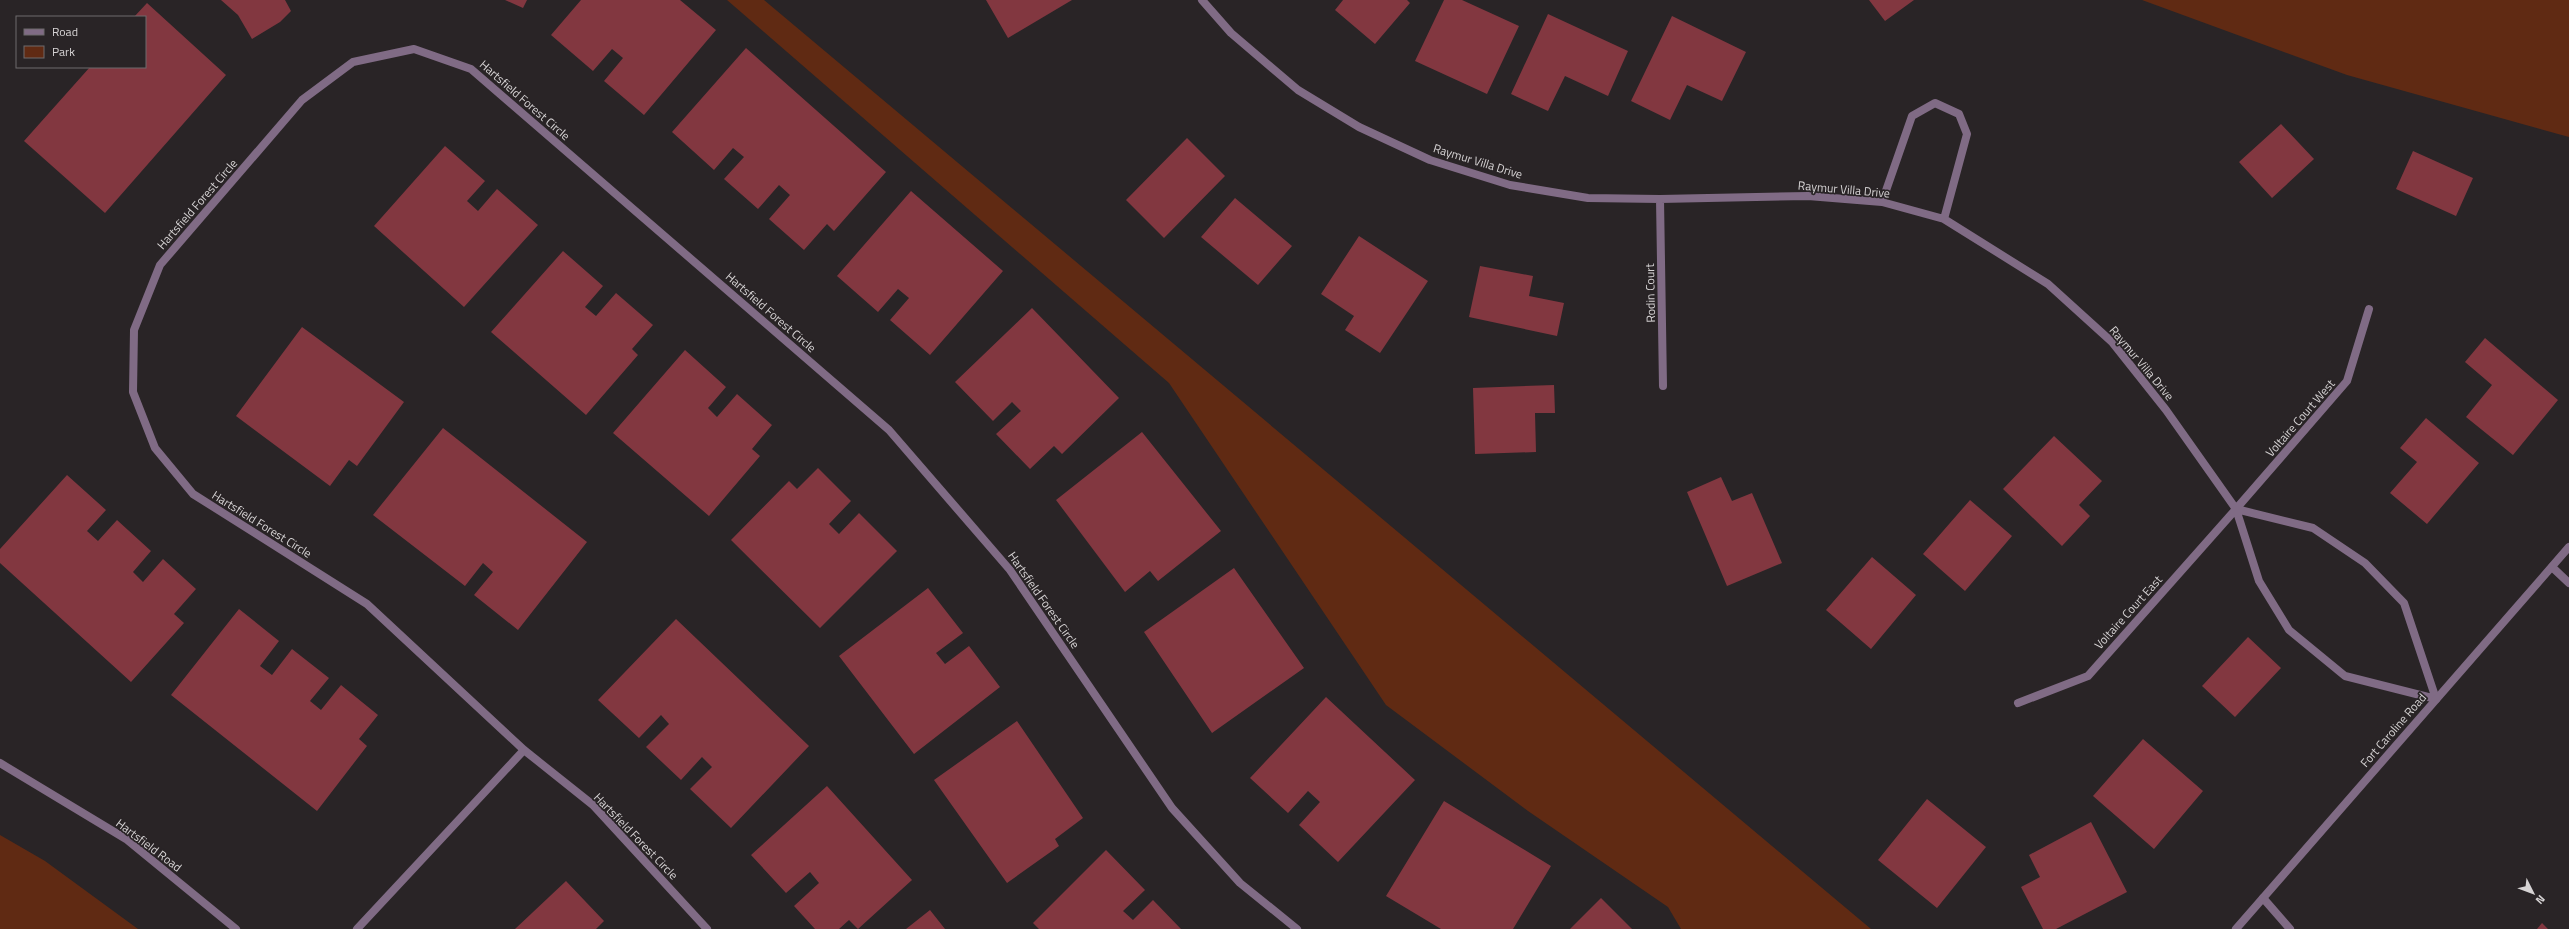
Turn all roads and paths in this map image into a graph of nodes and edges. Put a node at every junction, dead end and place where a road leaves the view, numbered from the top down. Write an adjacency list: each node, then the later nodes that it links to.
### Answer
1 (1202, 0): 2 (street, Raymur Villa Drive)
2 (1660, 200): 3 (street, Raymur Villa Drive); 6 (street, Rodin Court)
3 (1882, 202): 4 (street, Raymur Villa Drive); 4 (street)
4 (1944, 219): 7 (street, Raymur Villa Drive)
5 (2369, 309): 7 (street, Voltaire Court West)
6 (1663, 386)
7 (2236, 509): 11 (street, Raymur Villa Drive); 11 (street); 12 (street, Voltaire Court East)
8 (2569, 547): 9 (street, Fort Caroline Road)
9 (2552, 567): 10 (street); 11 (street, Fort Caroline Road)
10 (2569, 583)
11 (2436, 699): 15 (street, Fort Caroline Road)
12 (2018, 703)
13 (524, 750): 17 (street); 18 (street, Hartsfield Forest Circle); 19 (street, Hartsfield Forest Circle)
14 (0, 763): 16 (street, Hartsfield Road)
15 (2263, 898): 20 (street, Fort Caroline Road); 21 (street)
16 (236, 929)
17 (357, 929)
18 (707, 929)
19 (1296, 929)
20 (2236, 929)
21 (2290, 929)

